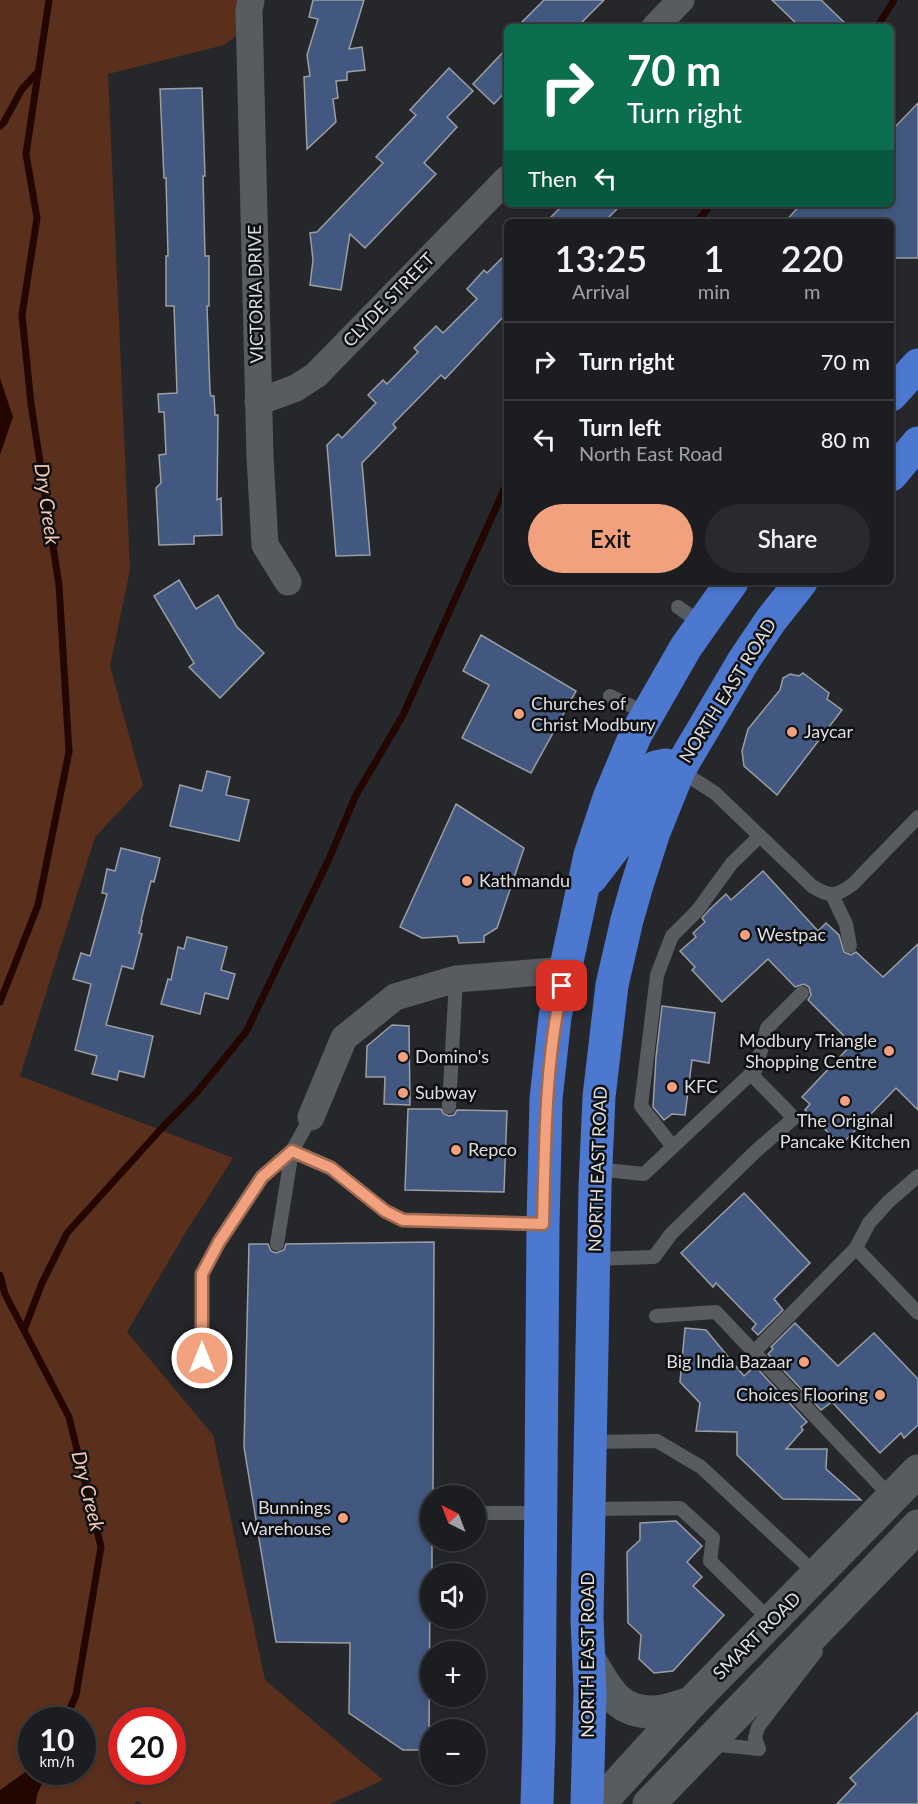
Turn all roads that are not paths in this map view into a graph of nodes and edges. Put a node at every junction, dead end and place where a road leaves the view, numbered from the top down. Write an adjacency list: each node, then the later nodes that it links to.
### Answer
1 (251, 0): 7 (street, VICTORIA DRIVE)
2 (681, 0): 3 (street)
3 (658, 24)
4 (504, 181): 7 (street, CLYDE STREET)
5 (918, 365): 6 (highway)
6 (894, 392)
7 (258, 402): 10 (street, VICTORIA DRIVE)
8 (917, 446): 9 (highway)
9 (894, 472)
10 (288, 582)
11 (728, 585): 14 (highway)
12 (799, 585): 15 (highway, NORTH EAST ROAD)
13 (610, 696): 14 (lane)
14 (648, 714): 18 (highway)
15 (679, 770): 17 (lane); 18 (highway); 22 (highway, NORTH EAST ROAD)
16 (918, 817): 19 (lane)
17 (760, 836): 19 (lane); 28 (lane)
18 (583, 889): 21 (highway)
19 (832, 895): 20 (lane)
20 (850, 946)
21 (566, 970): 22 (highway); 23 (street); 32 (highway)
22 (615, 974): 30 (highway, NORTH EAST ROAD)
23 (456, 979): 26 (lane); 27 (street)
24 (802, 993): 25 (lane)
25 (751, 1074): 28 (lane); 35 (lane)
26 (449, 1107)
27 (311, 1116): 29 (lane)
28 (673, 1147): 30 (lane)
29 (292, 1151): 32 (lane); 33 (lane); 39 (lane)
30 (596, 1169): 35 (highway, NORTH EAST ROAD)
31 (918, 1176): 34 (lane)
32 (543, 1224): 45 (highway)
33 (277, 1244)
34 (856, 1248): 36 (lane); 38 (lane)
35 (594, 1259): 40 (highway, NORTH EAST ROAD)
36 (918, 1313)
37 (656, 1316): 38 (lane)
38 (754, 1352): 42 (lane)
39 (202, 1358)
40 (591, 1442): 43 (highway, NORTH EAST ROAD); 47 (lane)
41 (918, 1471): 42 (main road, SMART ROAD)
42 (892, 1498): 47 (main road, SMART ROAD)
43 (589, 1509): 48 (lane); 49 (highway, NORTH EAST ROAD)
44 (486, 1513): 45 (lane)
45 (540, 1513): 51 (highway)
46 (918, 1526): 54 (main road, SMART ROAD)
47 (817, 1575): 48 (main road, SMART ROAD)
48 (771, 1621): 50 (main road, SMART ROAD)
49 (589, 1659): 50 (main road); 52 (highway, NORTH EAST ROAD)
50 (691, 1703): 53 (main road, SMART ROAD)
51 (537, 1804)
52 (587, 1804)
53 (599, 1804)
54 (649, 1804)

